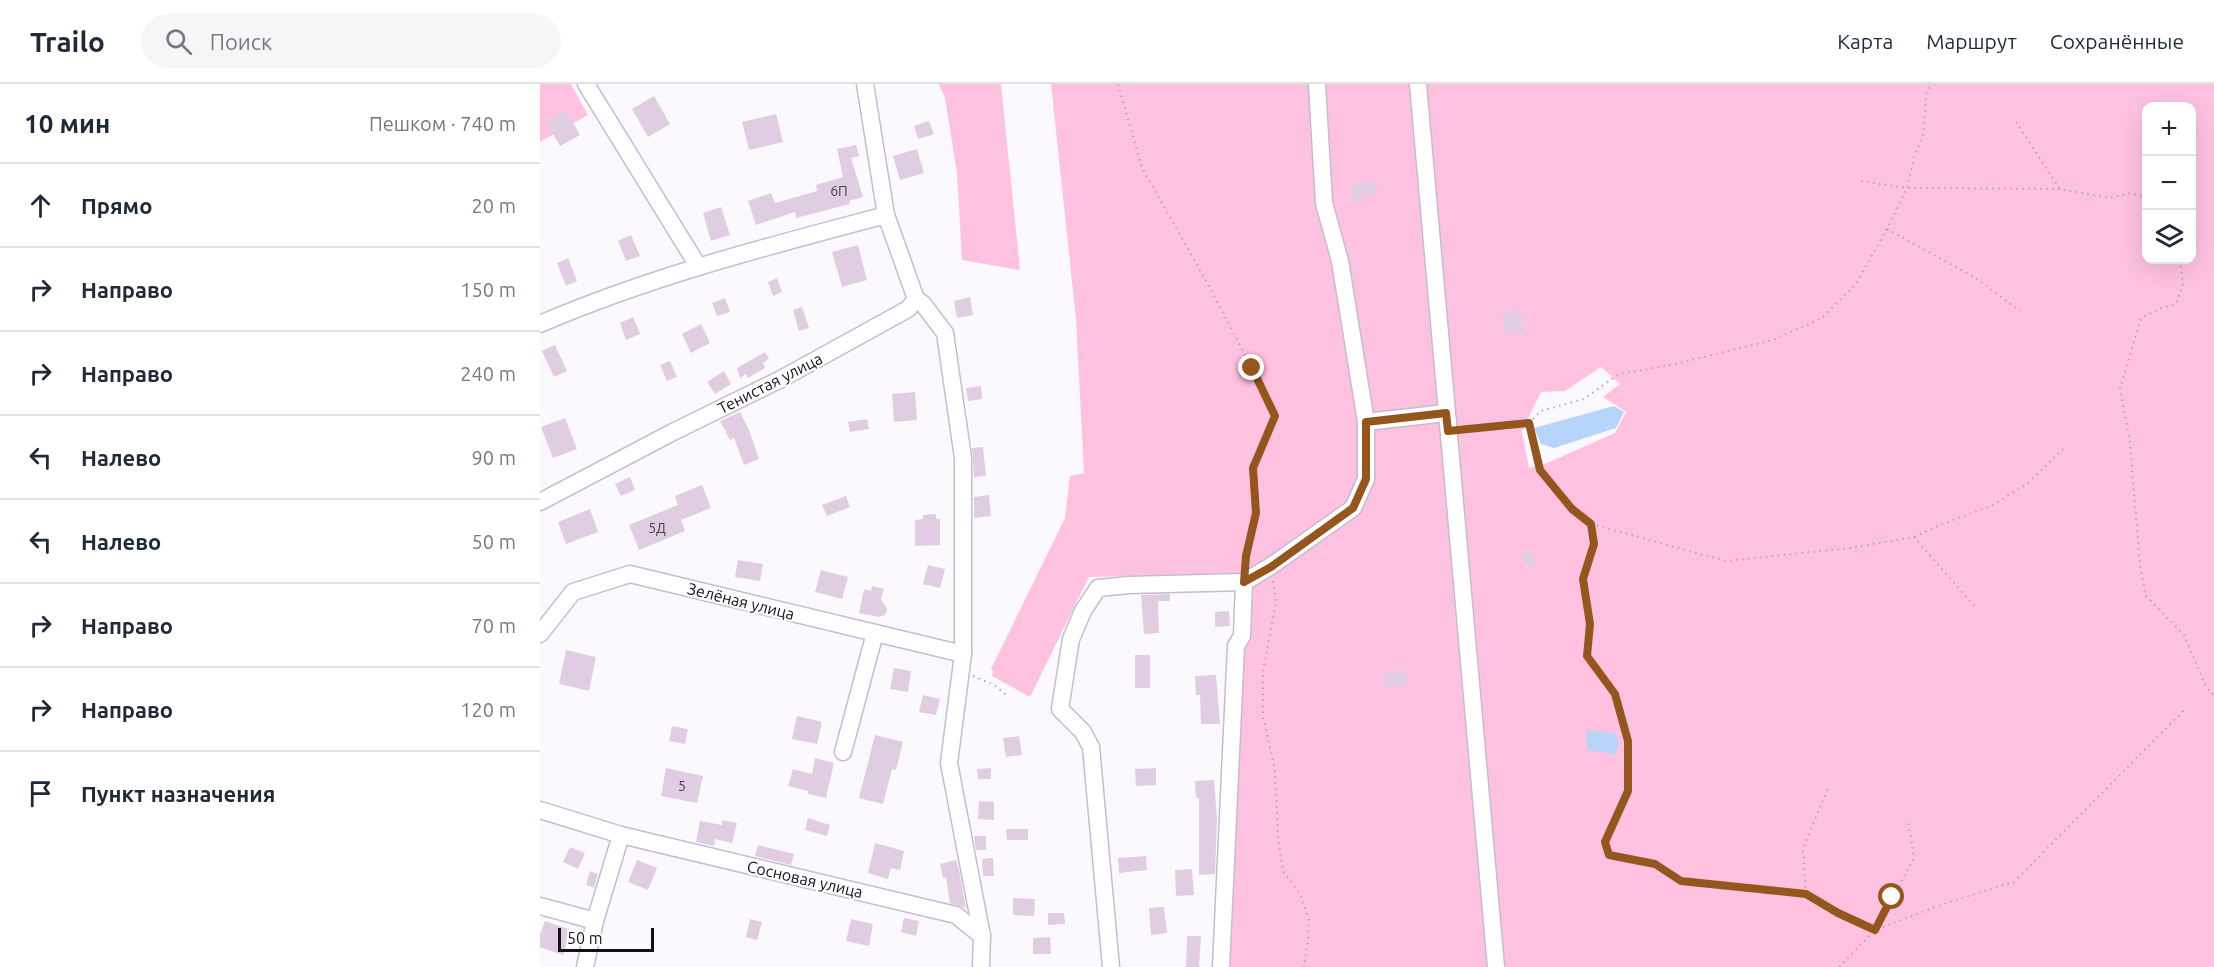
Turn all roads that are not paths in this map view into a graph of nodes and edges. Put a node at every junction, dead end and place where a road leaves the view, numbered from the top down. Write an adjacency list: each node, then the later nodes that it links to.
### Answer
1 (586, 84): 6 (street)
2 (865, 84): 5 (street)
3 (1317, 84): 10 (street)
4 (1418, 84): 9 (street)
5 (886, 215): 6 (street); 7 (street)
6 (698, 266): 8 (street)
7 (915, 299): 11 (street, Тенистая улица); 15 (street)
8 (540, 324)
9 (1446, 413): 10 (street); 26 (street)
10 (1366, 422): 12 (street)
11 (540, 502)
12 (1244, 582): 24 (street); 25 (street)
13 (875, 633): 14 (street, Зелёная улица); 15 (street, Зелёная улица); 16 (street)
14 (540, 634)
15 (963, 654): 21 (street)
16 (843, 752)
17 (540, 810): 18 (street)
18 (621, 836): 20 (street); 21 (street, Сосновая улица)
19 (540, 906): 20 (street)
20 (595, 921): 22 (street)
21 (982, 936): 23 (street)
22 (585, 967)
23 (981, 967)
24 (1111, 967)
25 (1221, 967)
26 (1496, 967)

